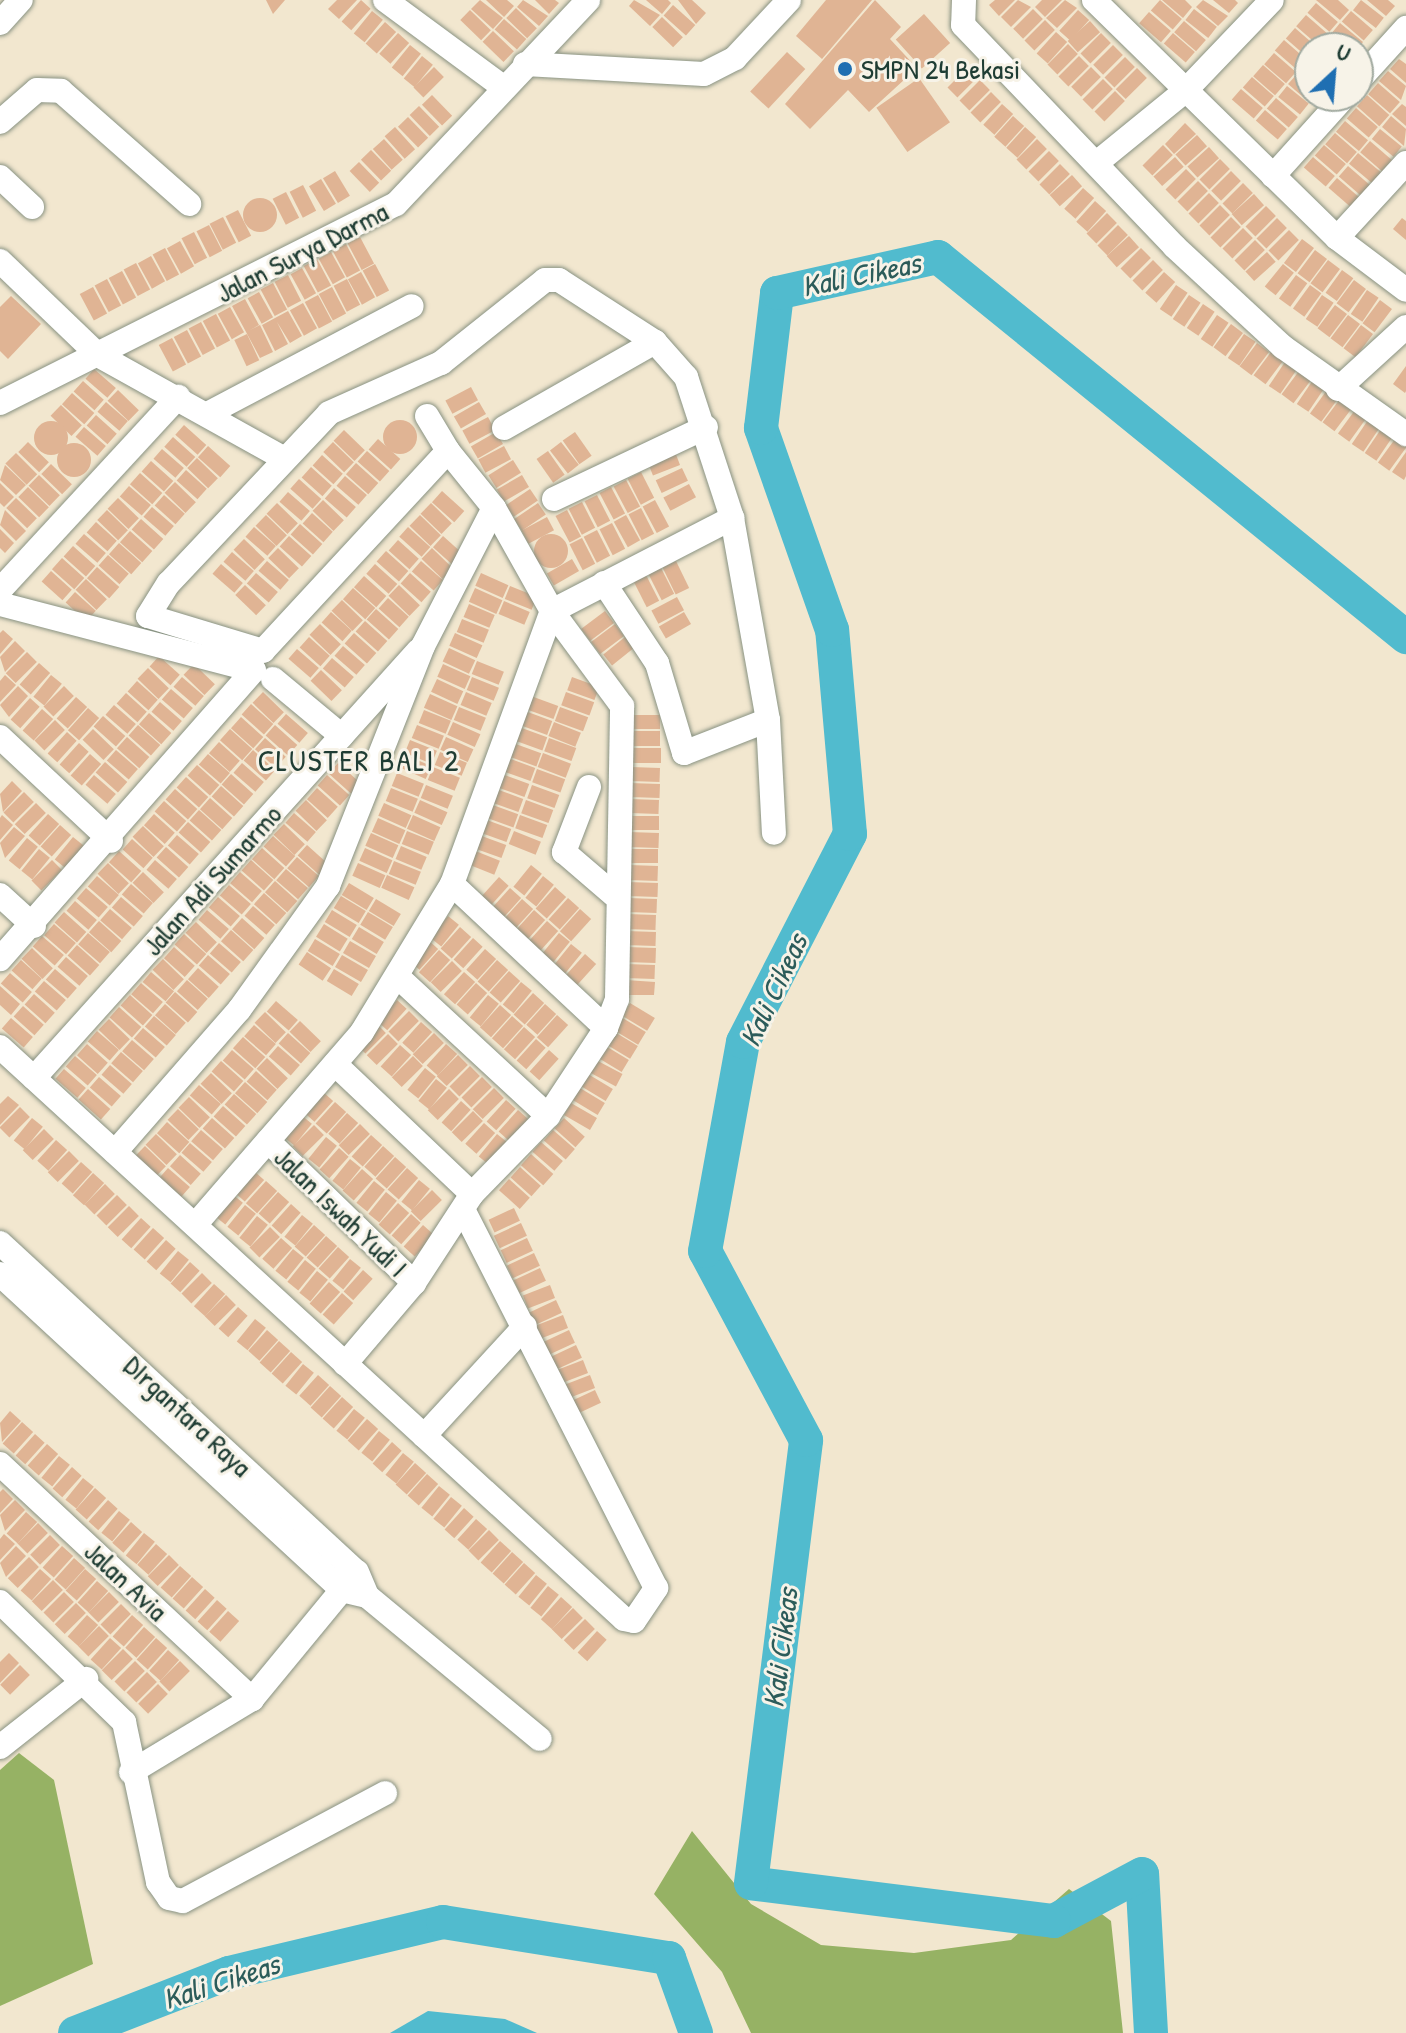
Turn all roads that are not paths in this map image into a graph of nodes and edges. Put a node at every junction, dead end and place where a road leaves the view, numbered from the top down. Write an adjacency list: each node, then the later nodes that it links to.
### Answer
1 (21, 0): 9 (street)
2 (385, 0): 8 (street)
3 (588, 0): 12 (street, Jalan Surya Darma)
4 (789, 0): 12 (street)
5 (964, 0): 17 (street)
6 (1272, 0): 14 (street)
7 (1109, 5): 14 (street)
8 (414, 9): 13 (street)
9 (0, 23)
10 (1406, 28): 11 (street)
11 (1374, 63)
12 (525, 64): 13 (street, Jalan Surya Darma)
13 (503, 87): 29 (street, Jalan Surya Darma)
14 (1186, 90): 17 (street); 19 (street)
15 (1331, 112): 19 (street)
16 (0, 122): 21 (street)
17 (1099, 161): 30 (street)
18 (1406, 163): 23 (street)
19 (1273, 176): 23 (street)
20 (0, 177): 22 (street)
21 (189, 204)
22 (32, 207)
23 (1337, 238): 25 (street)
24 (0, 261): 29 (street)
25 (1406, 290)
26 (412, 306): 33 (street)
27 (1406, 327): 30 (street)
28 (655, 342): 35 (street); 36 (street); 39 (street)
29 (98, 355): 31 (street); 32 (street, Jalan Surya Darma)
30 (1338, 389): 37 (street)
31 (178, 397): 33 (street); 44 (street)
32 (0, 403)
33 (209, 413): 39 (street)
34 (427, 416): 38 (street)
35 (706, 427): 40 (street); 42 (street)
36 (504, 428)
37 (1406, 434)
38 (448, 451): 39 (street); 41 (street)
39 (281, 457)
40 (554, 499)
41 (494, 508): 46 (street); 47 (street)
42 (732, 518): 43 (street); 49 (street)
43 (604, 583): 46 (street); 49 (street)
44 (0, 590)
45 (0, 604): 54 (street)
46 (552, 611): 55 (street); 56 (street)
47 (423, 646): 50 (street, Jalan Adi Sumarmo); 67 (street)
48 (273, 679): 50 (street)
49 (768, 720): 53 (street)
50 (342, 736): 64 (street, Jalan Adi Sumarmo)
51 (0, 737): 54 (street)
52 (589, 787): 56 (street)
53 (774, 833)
54 (111, 841): 58 (street)
55 (452, 884): 60 (street); 61 (street)
56 (613, 894): 61 (street)
57 (0, 895): 58 (street)
58 (34, 926): 59 (street)
59 (0, 959)
60 (397, 976): 63 (street); 65 (street)
61 (606, 1028): 65 (street)
62 (0, 1047): 64 (street)
63 (335, 1064): 66 (street); 68 (street)
64 (34, 1078): 67 (street)
65 (548, 1116): 68 (street)
66 (268, 1141): 69 (street); 72 (street, Jalan Iswah Yudi I)
67 (115, 1152): 69 (street)
68 (468, 1204): 72 (street); 73 (street)
69 (195, 1225): 74 (street)
70 (0, 1243): 75 (street, DIrgantara Raya)
71 (0, 1274): 75 (street, DIrgantara Raya)
72 (414, 1283): 74 (street)
73 (525, 1326): 76 (street); 76 (street)
74 (345, 1364): 76 (street)
75 (171, 1414): 78 (street, DIrgantara Raya)
76 (424, 1436)
77 (0, 1464): 81 (street, Jalan Avia)
78 (349, 1581): 81 (street); 82 (street, DIrgantara Raya)
79 (0, 1602): 80 (street)
80 (86, 1679): 83 (street); 84 (street)
81 (252, 1699): 84 (street)
82 (540, 1739)
83 (0, 1747)
84 (131, 1772): 85 (street)
85 (385, 1793)

